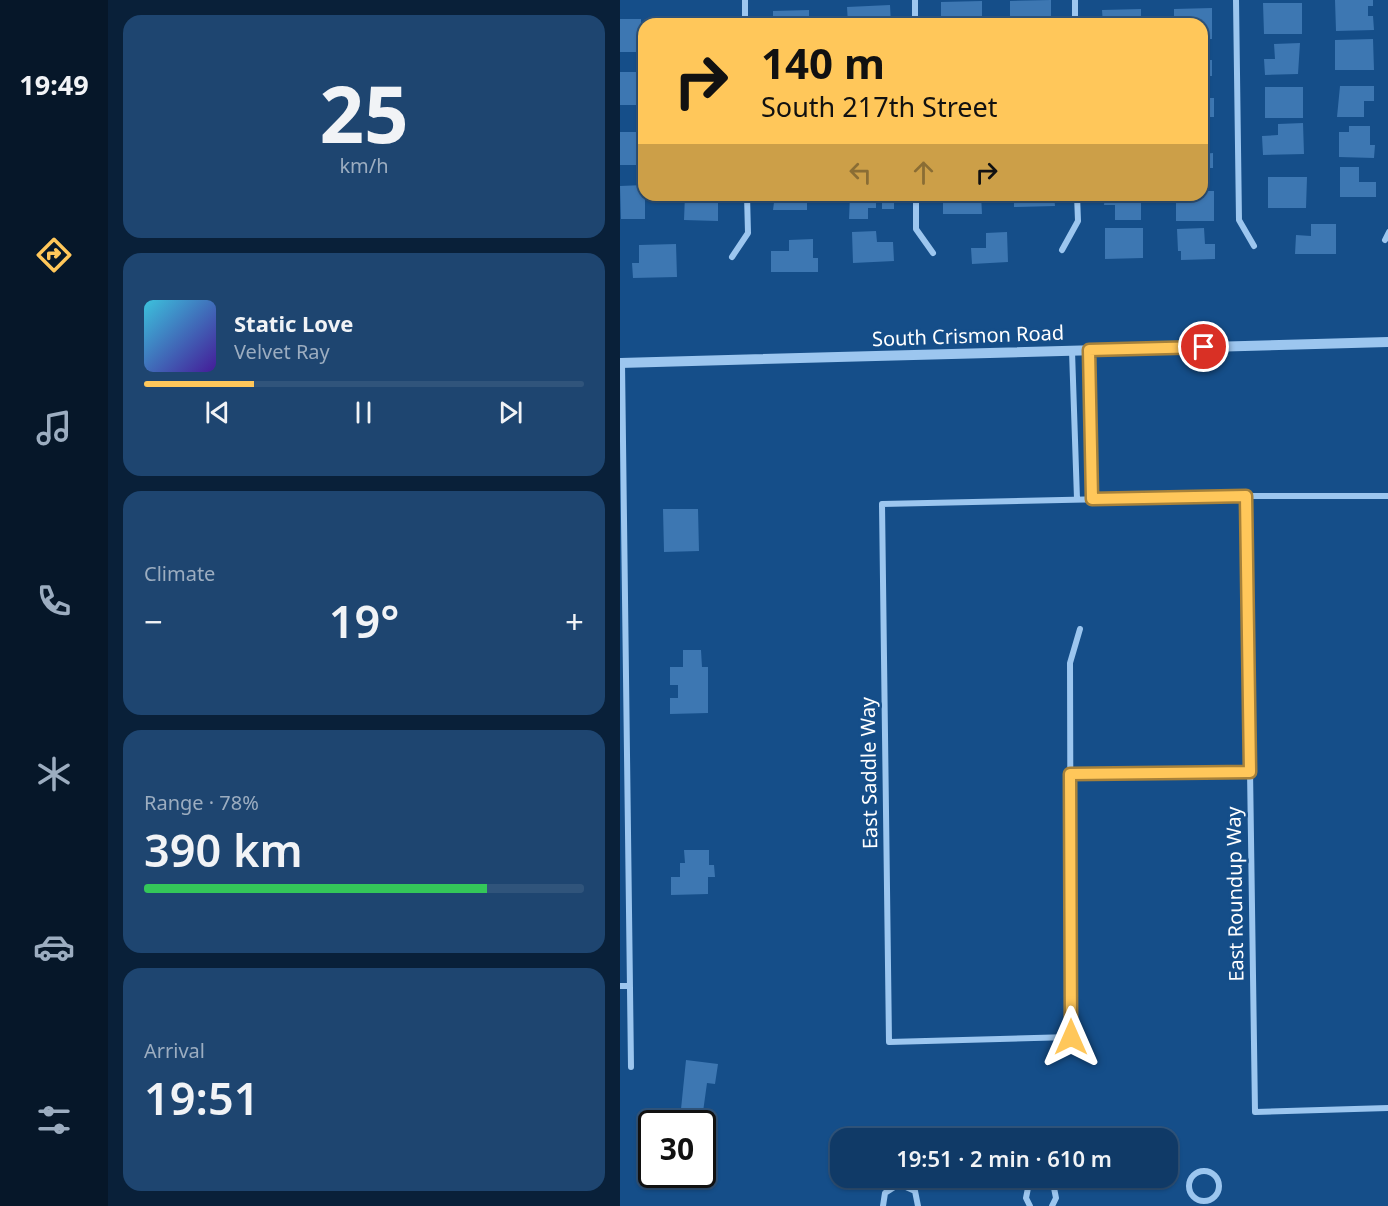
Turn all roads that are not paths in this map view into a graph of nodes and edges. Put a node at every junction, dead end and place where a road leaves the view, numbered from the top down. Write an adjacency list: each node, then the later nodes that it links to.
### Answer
1 (745, 0): 5 (street)
2 (914, 0): 6 (street)
3 (1075, 0): 7 (street)
4 (1236, 0): 13 (street)
5 (745, 18)
6 (915, 18)
7 (1075, 18)
8 (747, 201): 16 (street)
9 (916, 201): 15 (street)
10 (1077, 201): 14 (street)
11 (1388, 232): 12 (street)
12 (1385, 240)
13 (1254, 246)
14 (1062, 250)
15 (932, 253)
16 (732, 257)
17 (1388, 342): 18 (street, South Crismon Road)
18 (1089, 350): 19 (street, South Crismon Road); 24 (street)
19 (1072, 351): 20 (street, South Crismon Road); 23 (street)
20 (621, 363): 29 (street)
21 (1246, 496): 22 (street); 24 (street); 26 (street, East Roundup Way)
22 (1388, 496)
23 (1077, 499): 24 (street); 27 (street, East Saddle Way)
24 (1092, 499)
25 (1080, 629): 27 (street)
26 (1250, 772): 27 (street); 31 (street, East Roundup Way)
27 (1070, 774)
28 (620, 986): 29 (street)
29 (630, 986): 30 (street)
30 (631, 1067)
31 (1388, 1108)
32 (1214, 1198): 32 (street); 37 (street)
33 (883, 1206): 34 (street)
34 (918, 1206)
35 (1030, 1206): 36 (street)
36 (1052, 1206)
37 (1216, 1206)

